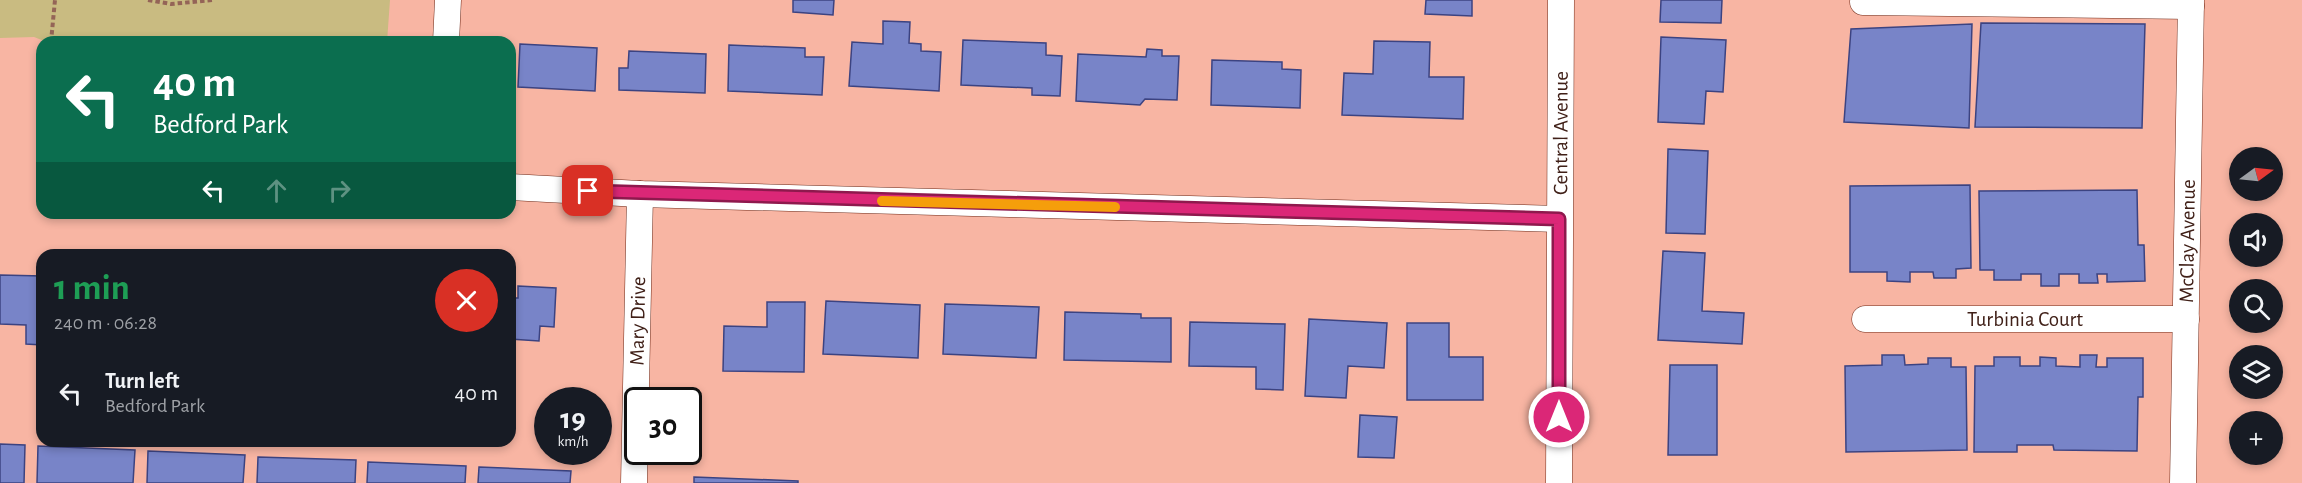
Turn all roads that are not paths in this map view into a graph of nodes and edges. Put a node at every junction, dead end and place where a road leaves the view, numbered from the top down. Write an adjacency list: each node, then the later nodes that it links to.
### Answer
1 (448, 0): 5 (street)
2 (1561, 0): 8 (street, Central Avenue)
3 (1863, 2): 4 (street)
4 (2191, 3): 10 (street, McClay Avenue)
5 (446, 36)
6 (516, 187): 7 (street)
7 (640, 194): 8 (street); 11 (street, Mary Drive)
8 (1559, 219): 12 (street, Central Avenue)
9 (1865, 319): 10 (street, Turbinia Court)
10 (2186, 319): 13 (street, McClay Avenue)
11 (634, 483)
12 (1559, 483)
13 (2183, 483)

